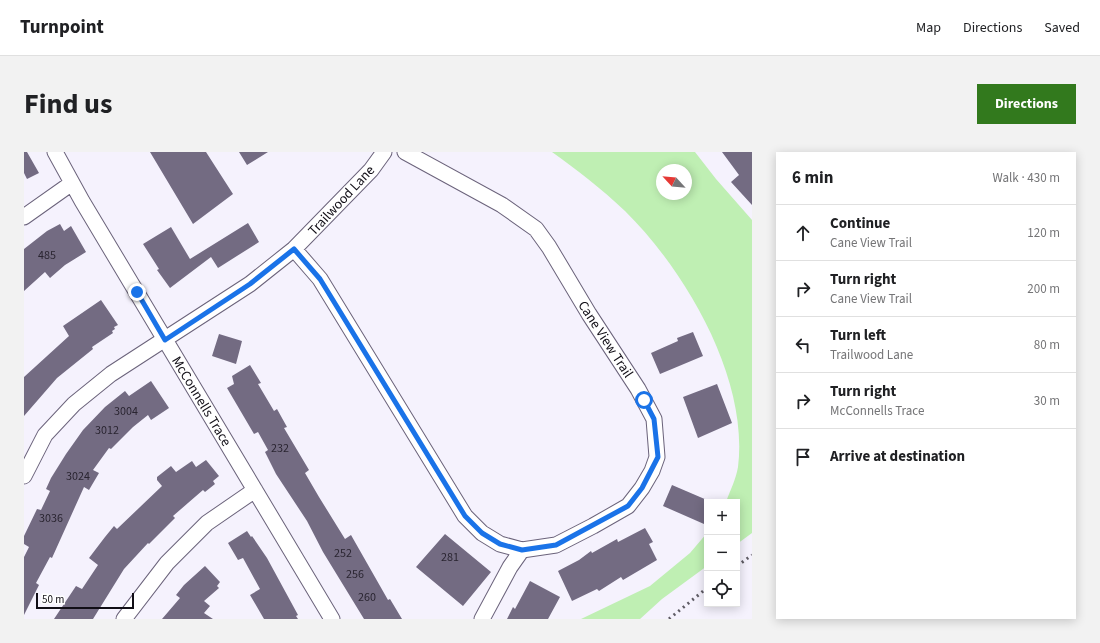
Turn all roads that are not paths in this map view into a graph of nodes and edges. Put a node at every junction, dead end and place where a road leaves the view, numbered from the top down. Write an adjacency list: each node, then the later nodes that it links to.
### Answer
1 (55, 152): 4 (street, McConnells Trace)
2 (384, 152): 6 (street, Trailwood Lane)
3 (405, 152): 10 (street, Cane View Trail)
4 (72, 183): 5 (street); 7 (street, McConnells Trace)
5 (24, 217)
6 (294, 249): 7 (street, Trailwood Lane); 10 (street, Cane View Trail)
7 (165, 340): 8 (street, Trailwood Lane); 9 (street, McConnells Trace)
8 (24, 476)
9 (255, 490): 11 (street); 12 (street, McConnells Trace)
10 (522, 550): 13 (street)
11 (124, 619)
12 (332, 619)
13 (482, 619)

